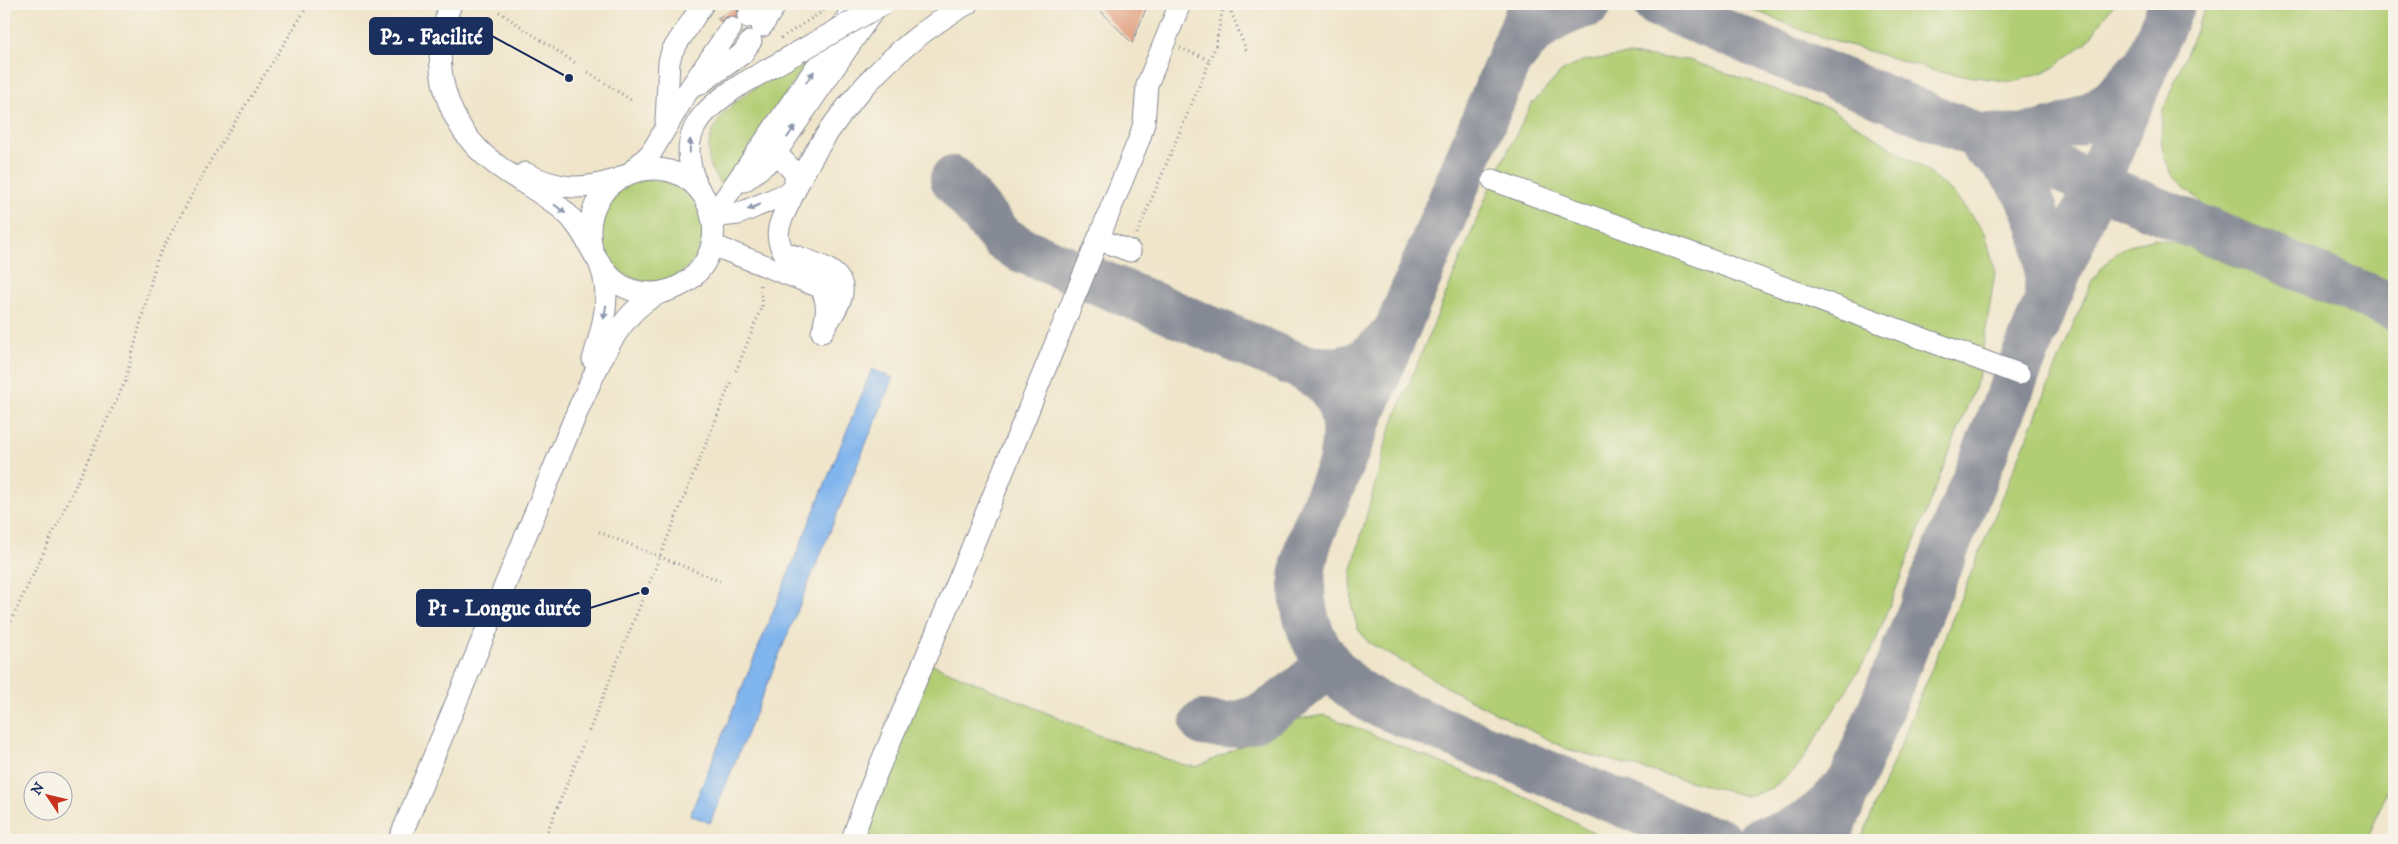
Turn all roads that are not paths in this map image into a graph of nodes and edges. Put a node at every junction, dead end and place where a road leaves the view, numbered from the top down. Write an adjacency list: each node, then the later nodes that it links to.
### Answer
1 (450, 4): 22 (street, one-way to 22)
2 (461, 4): 13 (street)
3 (703, 4): 11 (street)
4 (776, 4): 10 (street)
5 (855, 4): 15 (street, one-way to 5)
6 (878, 4): 12 (street, one-way to 6)
7 (883, 4): 17 (street, one-way to 7, bridge)
8 (967, 4): 16 (street)
9 (1180, 4): 19 (street)
10 (749, 20): 11 (street)
11 (664, 128): 13 (street)
12 (776, 153): 15 (street); 16 (street)
13 (623, 176): 17 (street); 22 (street)
14 (1493, 180): 24 (street)
15 (732, 190): 18 (street)
16 (795, 190): 18 (street, one-way to 18); 20 (street)
17 (701, 192): 18 (street)
18 (712, 217): 20 (street)
19 (1098, 239): 21 (street); 27 (street)
20 (712, 245): 23 (street)
21 (1130, 251)
22 (596, 256): 23 (street); 25 (street, one-way to 25)
23 (664, 291): 25 (street)
24 (2019, 374)
25 (580, 405): 26 (street)
26 (399, 840)
27 (852, 840)

